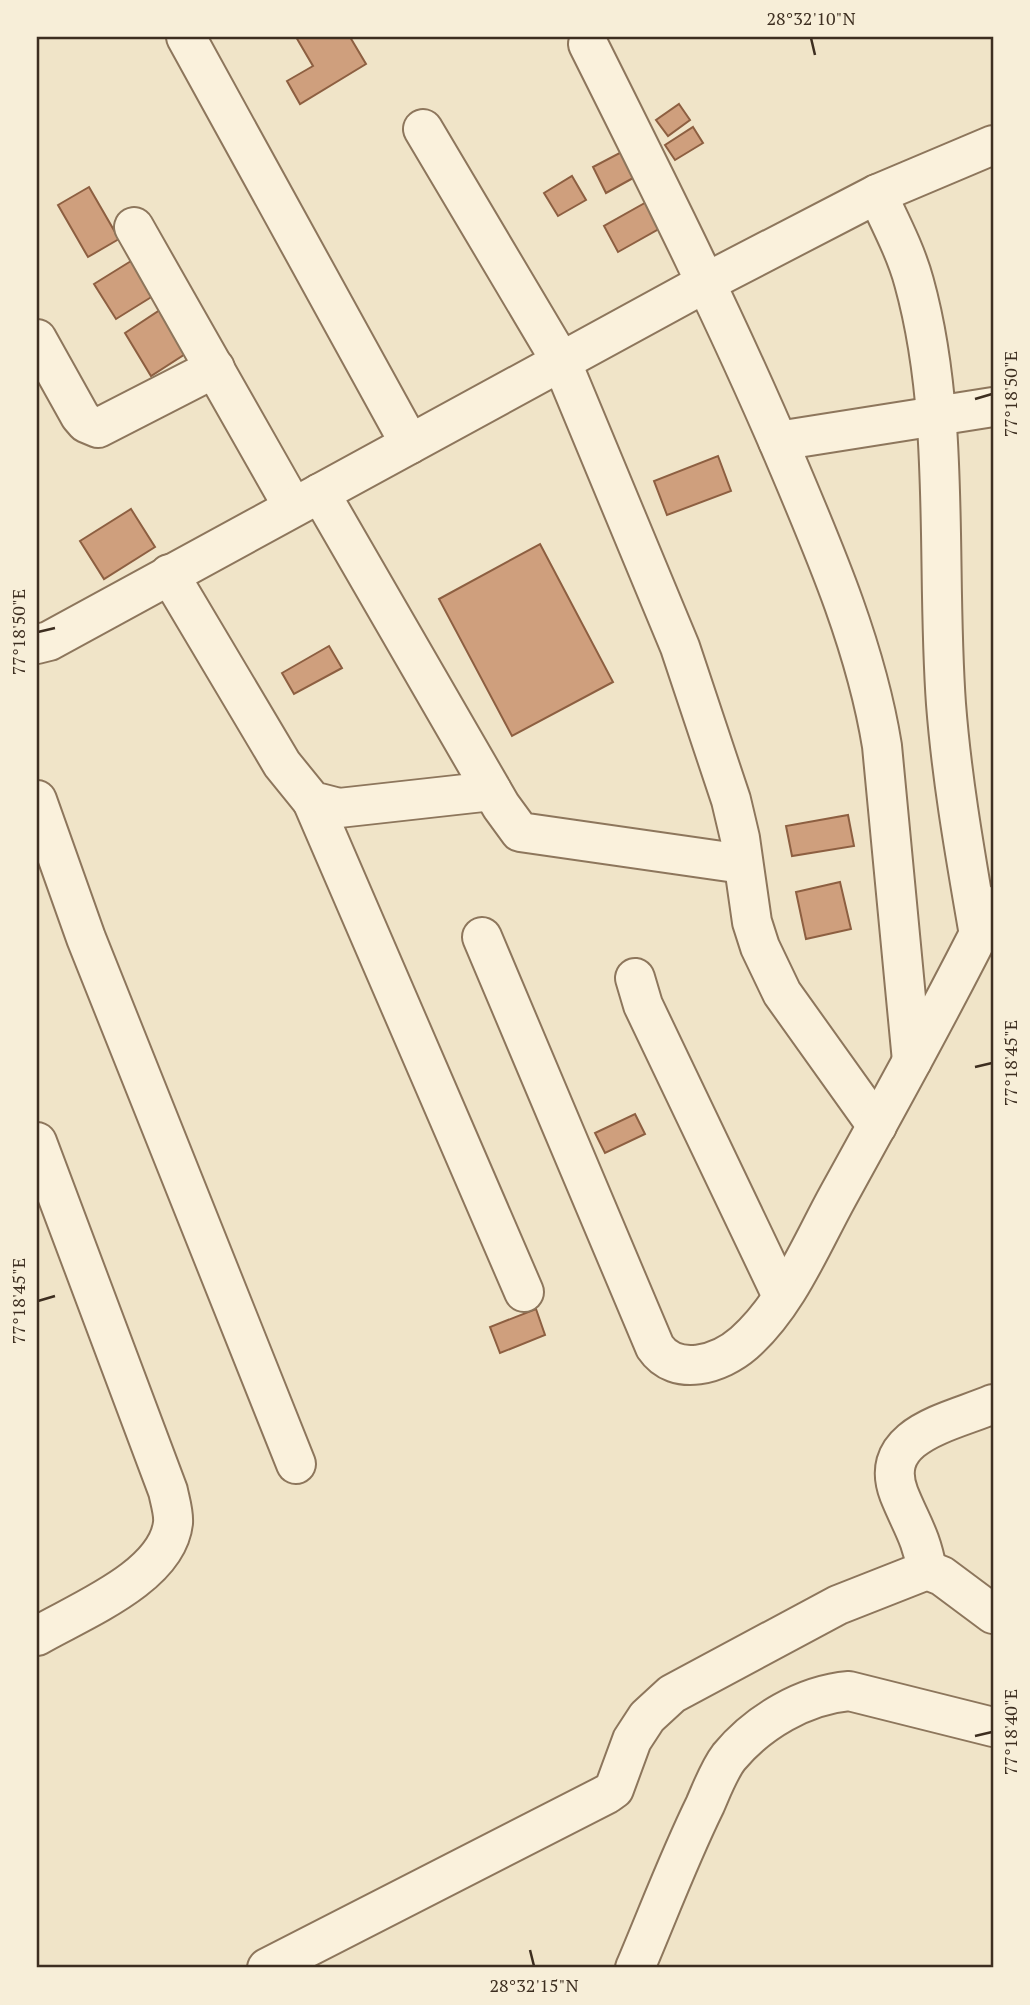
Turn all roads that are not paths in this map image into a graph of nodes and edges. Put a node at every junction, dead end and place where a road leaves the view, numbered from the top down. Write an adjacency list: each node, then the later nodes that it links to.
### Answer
1 (186, 37): 14 (street)
2 (588, 44): 7 (street)
3 (423, 129): 9 (street)
4 (993, 145): 5 (street)
5 (877, 194): 7 (street); 12 (street)
6 (134, 227): 10 (street)
7 (707, 282): 9 (street); 13 (street)
8 (37, 339): 10 (street)
9 (562, 363): 14 (street); 21 (street)
10 (215, 368): 15 (street)
11 (993, 407): 12 (street)
12 (936, 416): 13 (street); 22 (street)
13 (778, 441): 25 (street)
14 (410, 444): 15 (street)
15 (307, 500): 16 (street); 18 (street)
16 (169, 574): 17 (street); 20 (street)
17 (37, 644)
18 (492, 791): 20 (street); 21 (street)
19 (37, 800): 31 (street)
20 (312, 801): 28 (street)
21 (743, 864): 26 (street)
22 (986, 921): 25 (street)
23 (482, 937): 29 (street)
24 (635, 978): 29 (street)
25 (912, 1061): 26 (street)
26 (877, 1126): 29 (street)
27 (37, 1142): 34 (street)
28 (524, 1292)
29 (782, 1296)
30 (993, 1404): 32 (street)
31 (296, 1464)
32 (927, 1570): 33 (street); 36 (street)
33 (993, 1614)
34 (37, 1636)
35 (993, 1727): 37 (street)
36 (267, 1968)
37 (635, 1968)

